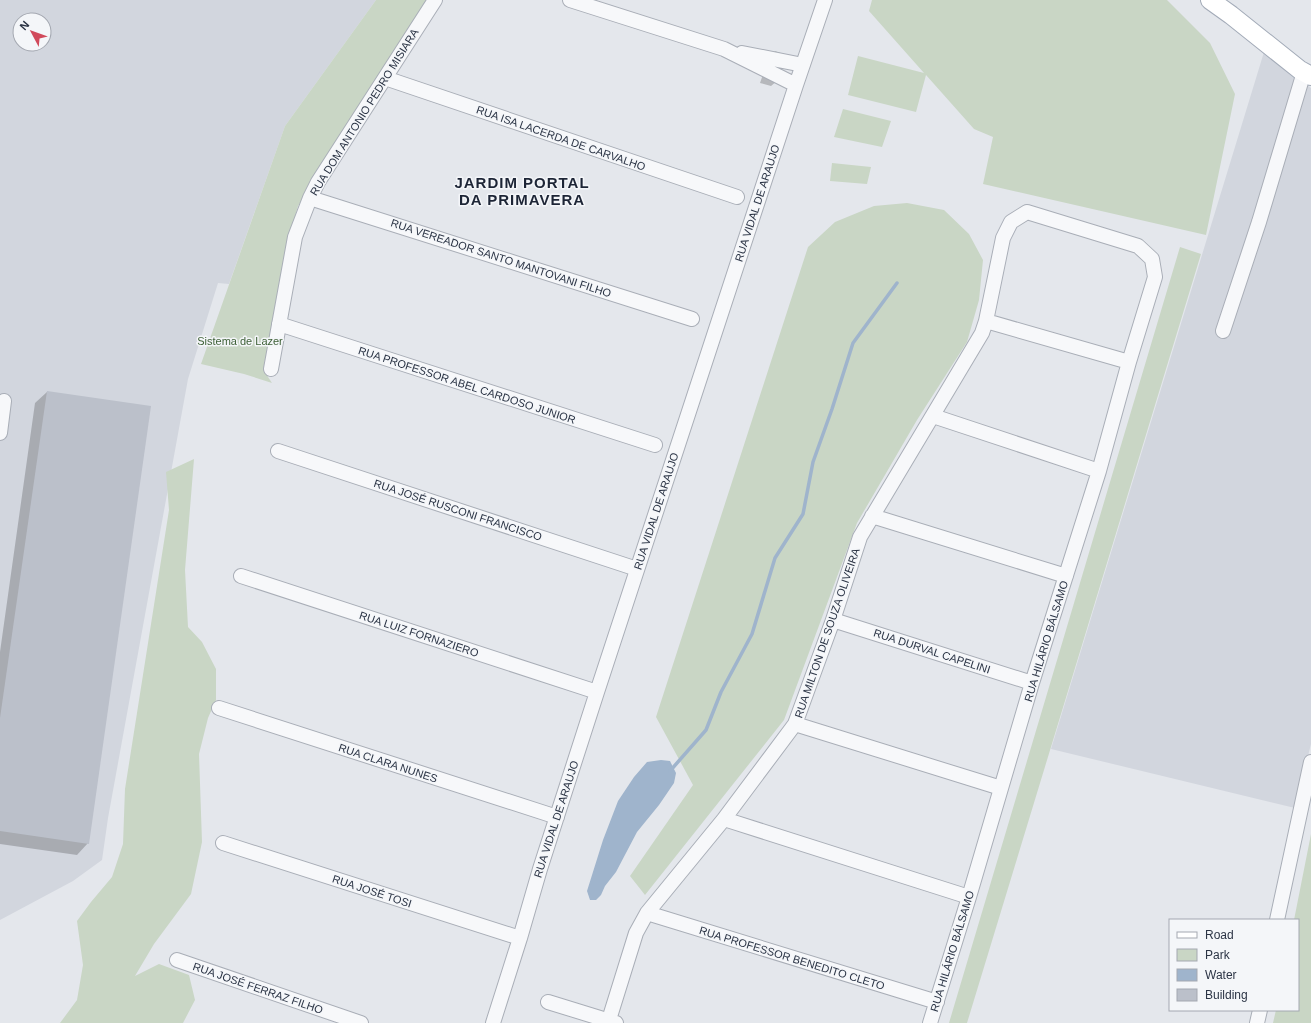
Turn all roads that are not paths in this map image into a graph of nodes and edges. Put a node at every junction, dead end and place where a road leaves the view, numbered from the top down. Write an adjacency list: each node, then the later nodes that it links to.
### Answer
1 (435, 0): 9 (street, RUA DOM ANTONIO PEDRO MISIARA)
2 (570, 0): 5 (street)
3 (825, 0): 7 (street, RUA VIDAL DE ARAUJO)
4 (1210, 0): 8 (main road)
5 (590, 3): 6 (street)
6 (724, 49): 7 (street); 10 (street)
7 (803, 65): 10 (street, RUA VIDAL DE ARAUJO)
8 (1308, 74): 17 (street)
9 (385, 78): 11 (street, RUA ISA LACERDA DE CARVALHO); 12 (street, RUA DOM ANTONIO PEDRO MISIARA)
10 (796, 85): 27 (street, RUA VIDAL DE ARAUJO)
11 (737, 197)
12 (310, 198): 14 (street, RUA VEREADOR SANTO MANTOVANI FILHO); 16 (street, RUA DOM ANTONIO PEDRO MISIARA)
13 (1011, 222): 15 (street, RUA MILTON DE SOUZA OLIVEIRA); 18 (street, RUA HILÁRIO BÁLSAMO)
14 (692, 319)
15 (986, 321): 18 (street); 21 (street, RUA MILTON DE SOUZA OLIVEIRA)
16 (279, 324): 19 (street, RUA DOM ANTONIO PEDRO MISIARA); 23 (street, RUA PROFESSOR ABEL CARDOSO JUNIOR)
17 (1223, 331)
18 (1129, 362): 25 (street, RUA HILÁRIO BÁLSAMO)
19 (270, 368)
20 (4, 401): 22 (street)
21 (933, 416): 25 (street); 26 (street, RUA MILTON DE SOUZA OLIVEIRA)
22 (0, 433)
23 (655, 445)
24 (278, 451): 27 (street, RUA JOSÉ RUSCONI FRANCISCO)
25 (1099, 471): 29 (street, RUA HILÁRIO BÁLSAMO)
26 (872, 516): 29 (street); 30 (street, RUA MILTON DE SOUZA OLIVEIRA)
27 (637, 569): 32 (street, RUA VIDAL DE ARAUJO)
28 (242, 576): 32 (street, RUA LUIZ FORNAZIERO)
29 (1066, 576): 31 (street, RUA HILÁRIO BÁLSAMO)
30 (833, 620): 31 (street, RUA DURVAL CAPELINI); 34 (street, RUA MILTON DE SOUZA OLIVEIRA)
31 (1032, 683): 36 (street, RUA HILÁRIO BÁLSAMO)
32 (597, 692): 37 (street, RUA VIDAL DE ARAUJO)
33 (219, 708): 37 (street, RUA CLARA NUNES)
34 (795, 724): 36 (street); 38 (street, RUA MILTON DE SOUZA OLIVEIRA)
35 (1311, 762): 42 (street)
36 (1001, 788): 40 (street, RUA HILÁRIO BÁLSAMO)
37 (557, 817): 43 (street, RUA VIDAL DE ARAUJO)
38 (724, 819): 40 (street); 41 (street, RUA MILTON DE SOUZA OLIVEIRA)
39 (223, 843): 43 (street, RUA JOSÉ TOSI)
40 (969, 897): 46 (street, RUA HILÁRIO BÁLSAMO)
41 (647, 913): 46 (street, RUA PROFESSOR BENEDITO CLETO); 48 (street, RUA MILTON DE SOUZA OLIVEIRA)
42 (1277, 919)
43 (520, 938): 50 (street, RUA VIDAL DE ARAUJO)
44 (177, 960): 49 (street, RUA JOSÉ FERRAZ FILHO)
45 (548, 1002): 48 (street)
46 (937, 1002): 51 (street, RUA HILÁRIO BÁLSAMO)
47 (1260, 1011): 52 (street)
48 (611, 1022)
49 (361, 1023)
50 (493, 1023)
51 (930, 1023)
52 (1258, 1023)

